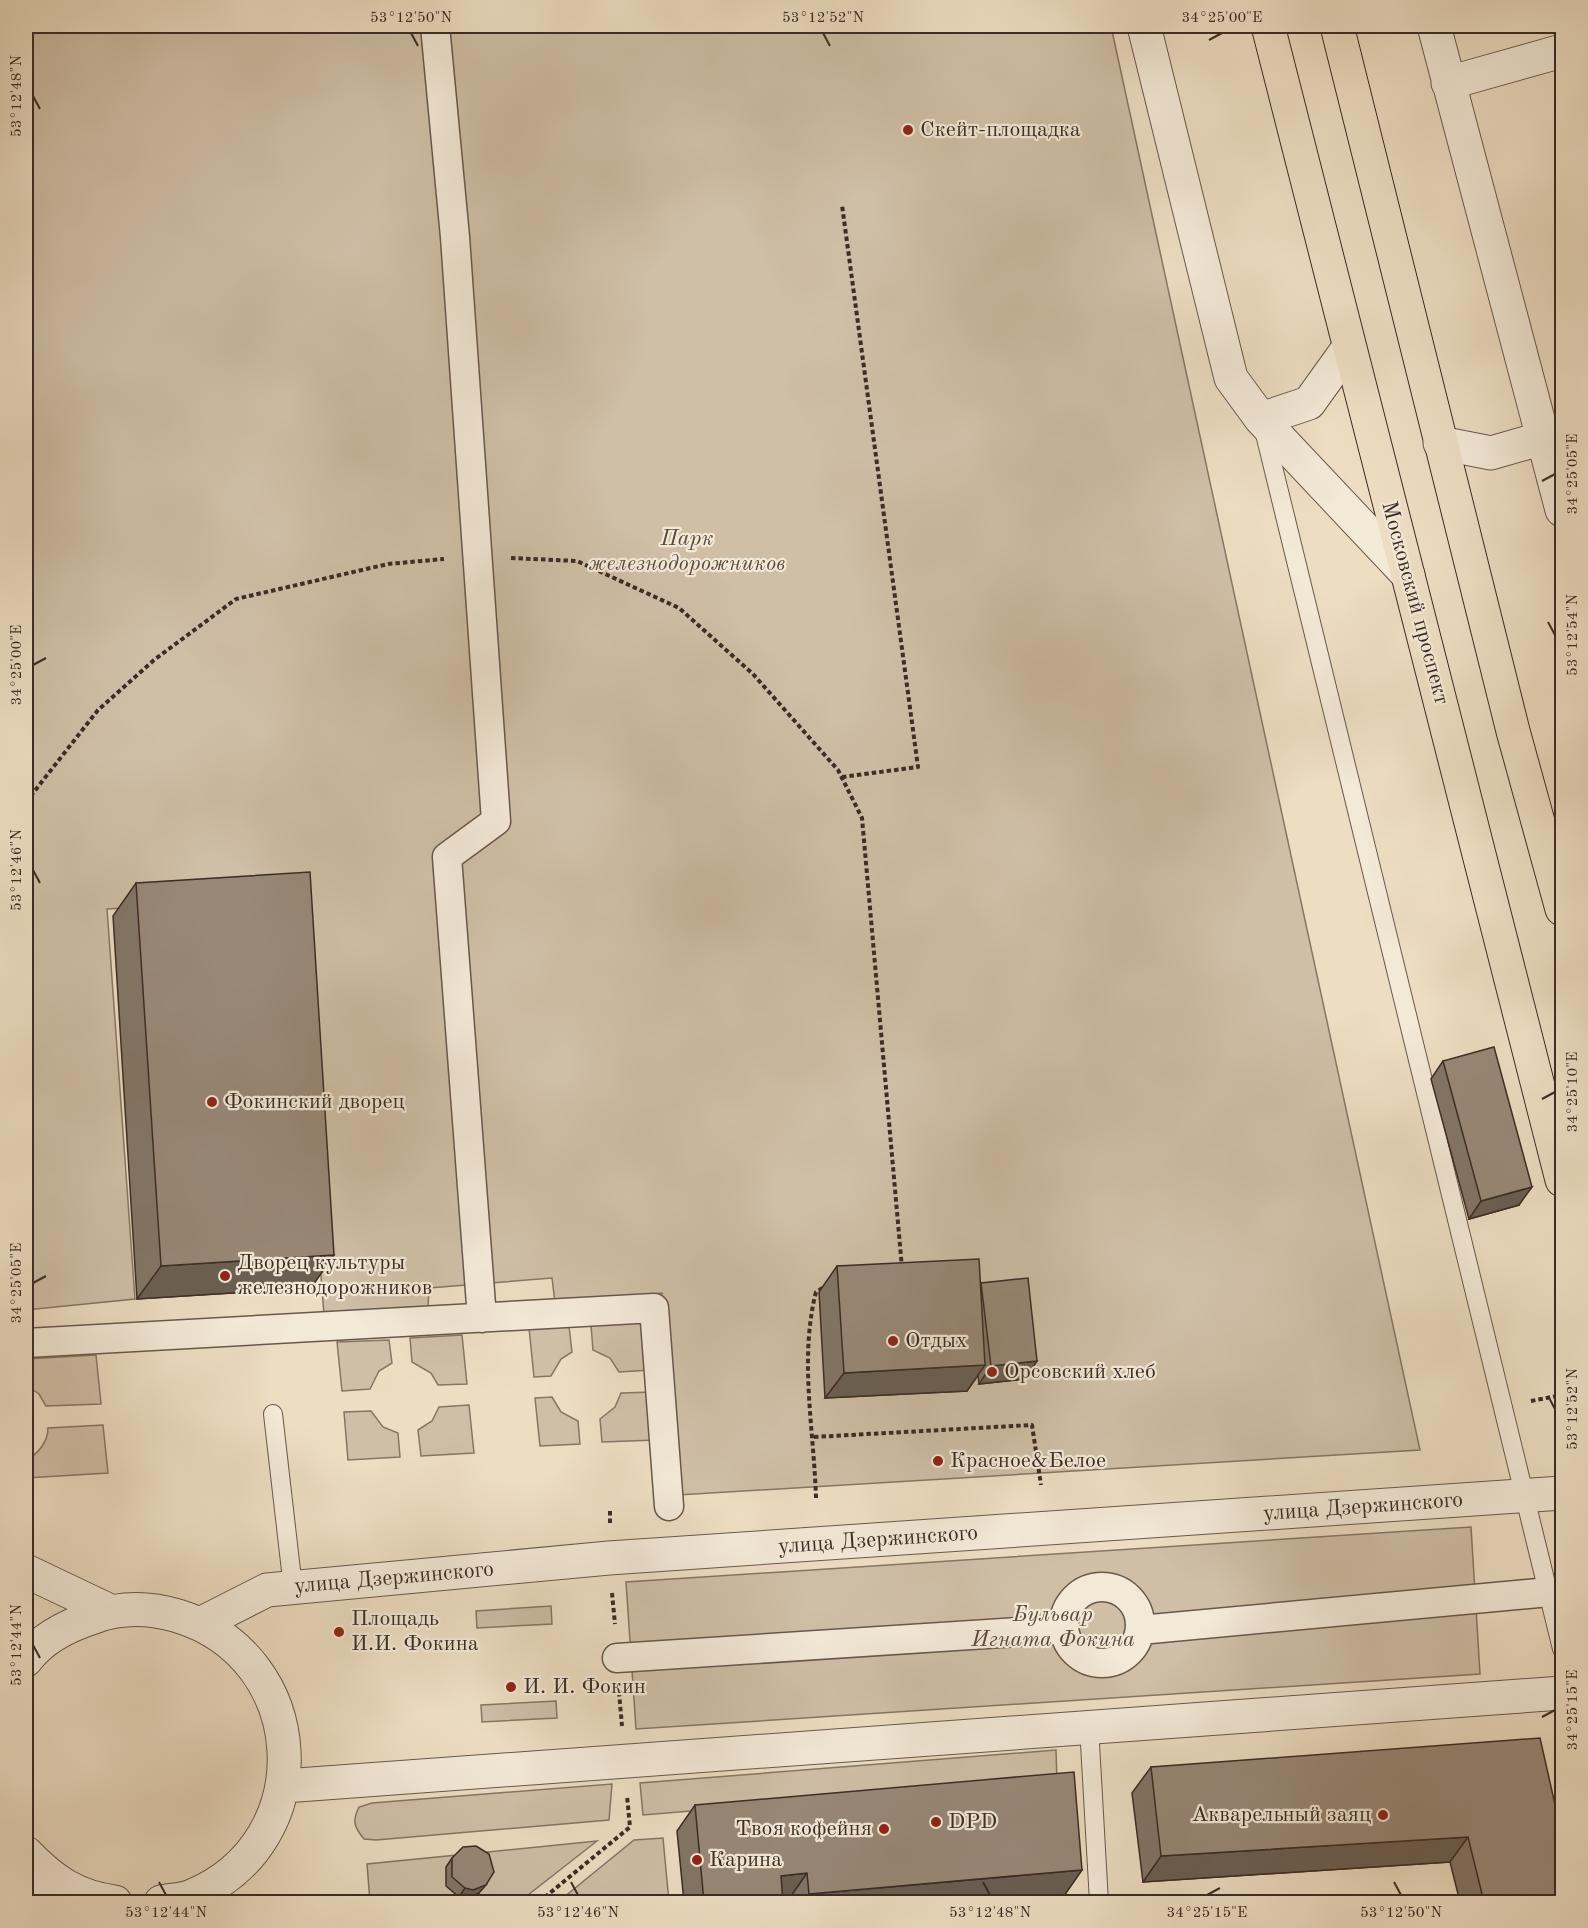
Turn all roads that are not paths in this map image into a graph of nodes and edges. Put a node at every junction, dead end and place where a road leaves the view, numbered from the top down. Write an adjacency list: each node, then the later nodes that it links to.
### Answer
1 (435, 26): 16 (street)
2 (1144, 26): 9 (street)
3 (1268, 26): 8 (main road, Московский проспект)
4 (1337, 26): 11 (main road)
5 (1434, 26): 7 (street)
6 (1563, 51): 7 (street)
7 (1448, 83): 10 (street)
8 (1347, 350): 9 (street); 13 (main road, Московский проспект)
9 (1261, 419): 13 (street); 20 (lane)
10 (1543, 438): 11 (street); 12 (street)
11 (1440, 442): 14 (main road)
12 (1563, 510)
13 (1408, 575): 15 (main road, Московский проспект)
14 (1563, 909)
15 (1563, 1180)
16 (482, 1318): 17 (street); 21 (street)
17 (26, 1343)
18 (273, 1414): 23 (lane)
19 (1563, 1493): 20 (street, улица Дзержинского)
20 (1525, 1496): 23 (street, улица Дзержинского); 24 (lane)
21 (669, 1506)
22 (26, 1571): 25 (street)
23 (293, 1588): 26 (street, улица Дзержинского)
24 (1549, 1592): 28 (street); 29 (lane)
25 (110, 1611): 26 (street); 31 (street)
26 (202, 1623): 34 (street)
27 (1064, 1629): 28 (street); 28 (street); 30 (street)
28 (1140, 1630)
29 (1563, 1649)
30 (617, 1658)
31 (26, 1660)
32 (1563, 1693): 33 (street)
33 (1089, 1726): 34 (street); 40 (lane)
34 (284, 1786): 39 (street)
35 (26, 1853): 36 (street)
36 (56, 1881): 37 (street); 38 (street)
37 (26, 1898)
38 (115, 1902)
39 (166, 1902)
40 (1099, 1902)

